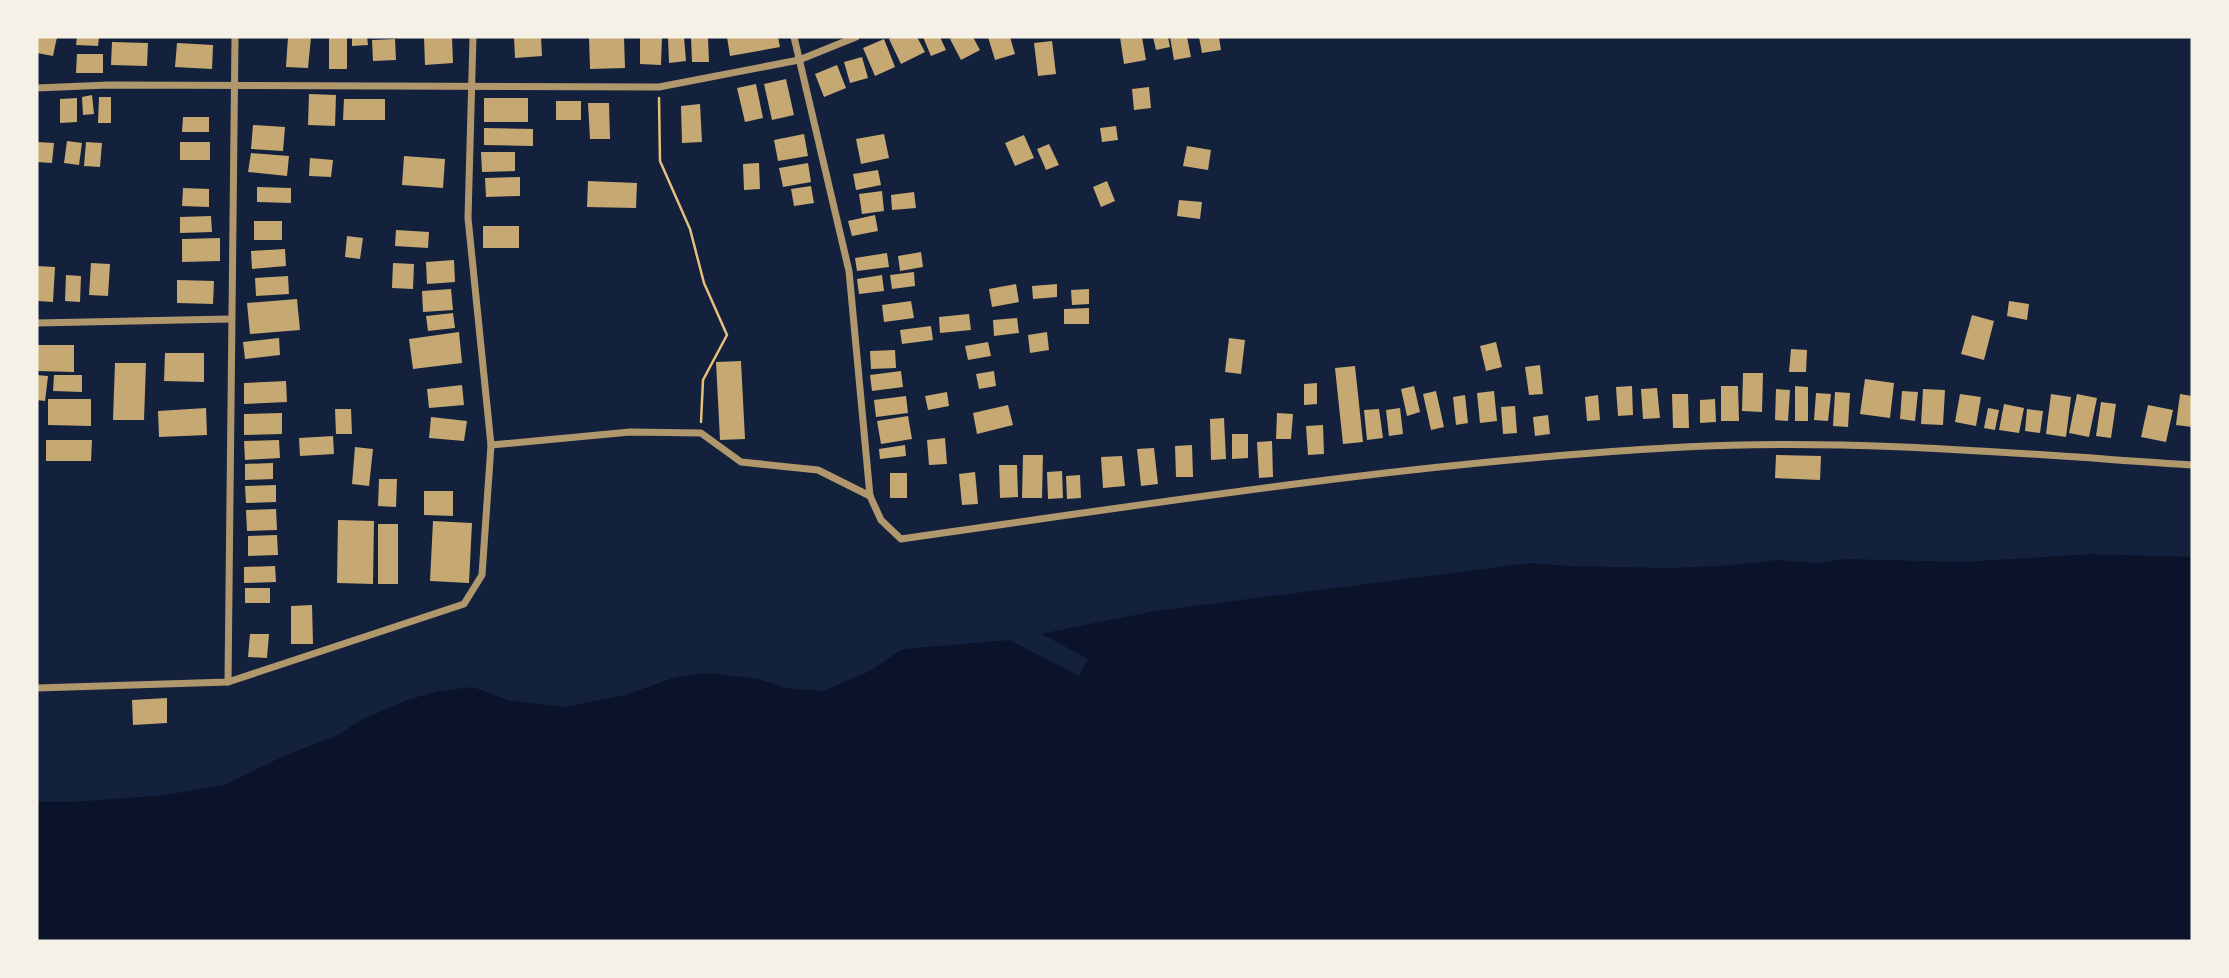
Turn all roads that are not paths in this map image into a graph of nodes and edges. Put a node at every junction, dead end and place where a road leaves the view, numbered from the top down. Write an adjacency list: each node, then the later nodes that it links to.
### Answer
1 (234, 37): 6 (street)
2 (473, 37): 7 (street)
3 (794, 37): 5 (street)
4 (856, 37): 5 (street)
5 (799, 60): 7 (street); 13 (street)
6 (234, 85): 7 (street); 8 (street); 9 (street)
7 (472, 87): 11 (street)
8 (37, 88)
9 (230, 319): 10 (street); 14 (street)
10 (37, 323)
11 (491, 445): 13 (street); 14 (street)
12 (2192, 464): 13 (street)
13 (870, 496)
14 (228, 682): 15 (street)
15 (37, 688)

